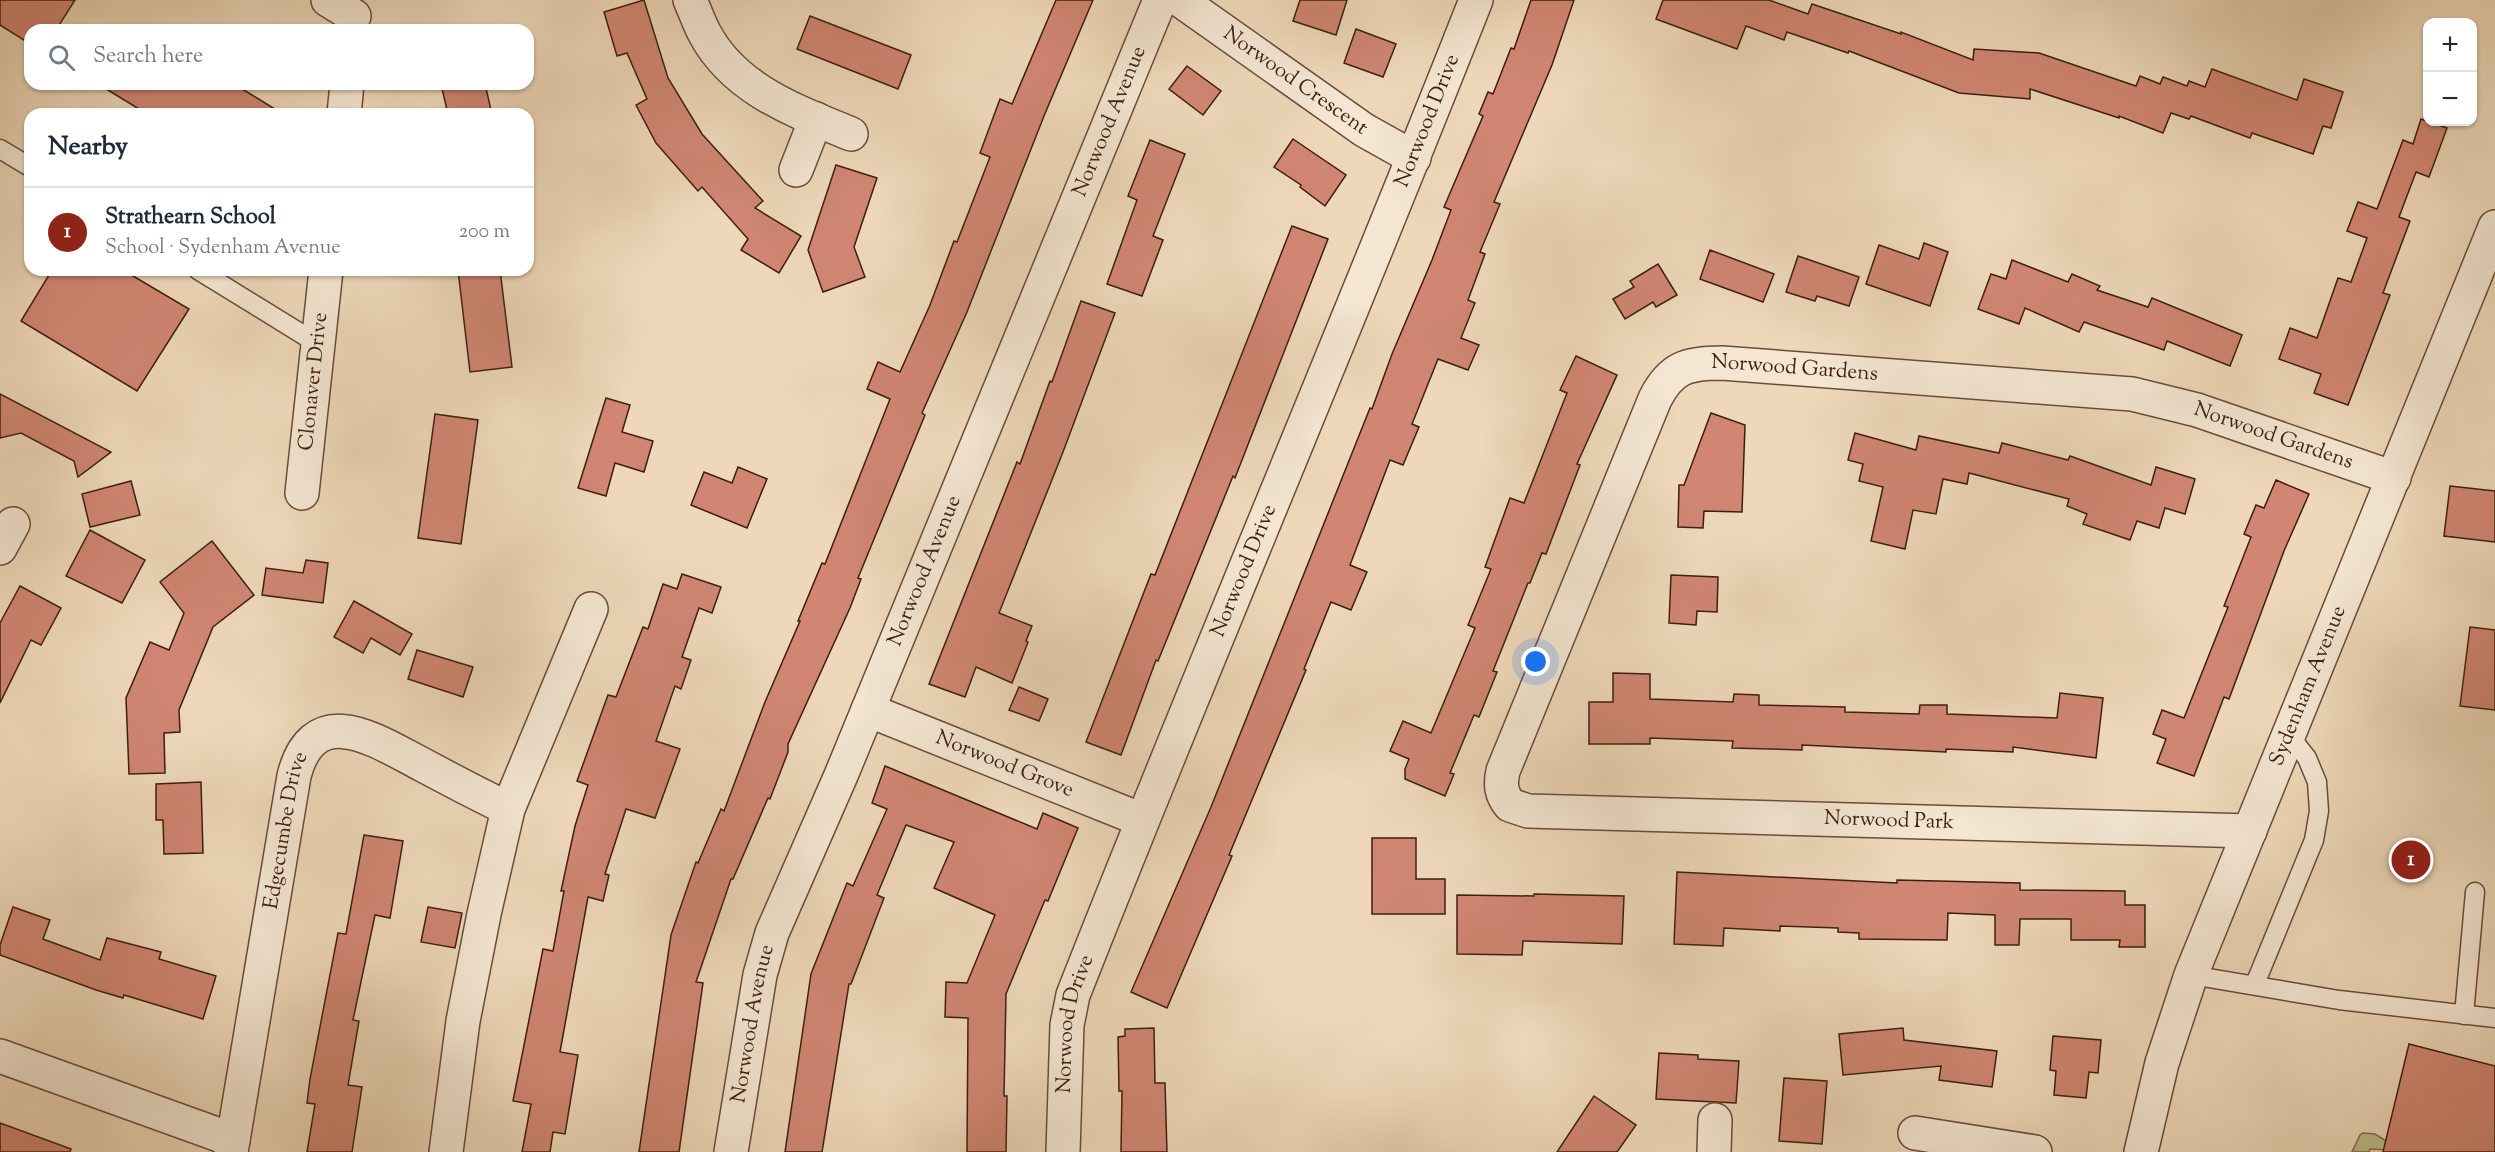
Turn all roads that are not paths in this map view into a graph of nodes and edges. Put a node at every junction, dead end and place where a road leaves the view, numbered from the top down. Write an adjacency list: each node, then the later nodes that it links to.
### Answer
1 (690, 0): 7 (street)
2 (1160, 0): 20 (street, Norwood Avenue)
3 (1180, 0): 10 (street, Norwood Crescent)
4 (1476, 0): 10 (street, Norwood Drive)
5 (346, 90): 6 (street)
6 (345, 108)
7 (816, 119): 8 (street); 12 (street)
8 (851, 134)
9 (0, 149): 11 (lane)
10 (1414, 158): 24 (street, Norwood Drive)
11 (24, 163)
12 (796, 170)
13 (2495, 227): 17 (street, Sydenham Avenue)
14 (208, 276): 16 (lane)
15 (325, 276): 16 (street, Clonaver Drive)
16 (318, 344): 18 (street, Clonaver Drive)
17 (2394, 478): 21 (street, Sydenham Avenue); 23 (street, Norwood Gardens)
18 (302, 493)
19 (591, 609): 22 (street)
20 (868, 710): 24 (street, Norwood Grove); 35 (street, Norwood Avenue)
21 (2289, 735): 25 (street, Sydenham Avenue); 28 (lane)
22 (508, 809): 33 (street, Edgecumbe Drive); 34 (street)
23 (1528, 812): 25 (street, Norwood Park)
24 (1142, 820): 36 (street, Norwood Drive)
25 (2250, 831): 27 (street, Sydenham Avenue)
26 (2475, 891): 29 (lane)
27 (2191, 975): 28 (lane); 38 (street, Sydenham Avenue)
28 (2255, 984): 29 (lane)
29 (2464, 1015): 30 (lane)
30 (2495, 1018)
31 (0, 1056): 33 (street)
32 (1915, 1133): 37 (street)
33 (232, 1146)
34 (447, 1152)
35 (731, 1152)
36 (1063, 1152)
37 (2035, 1152)
38 (2141, 1152)

